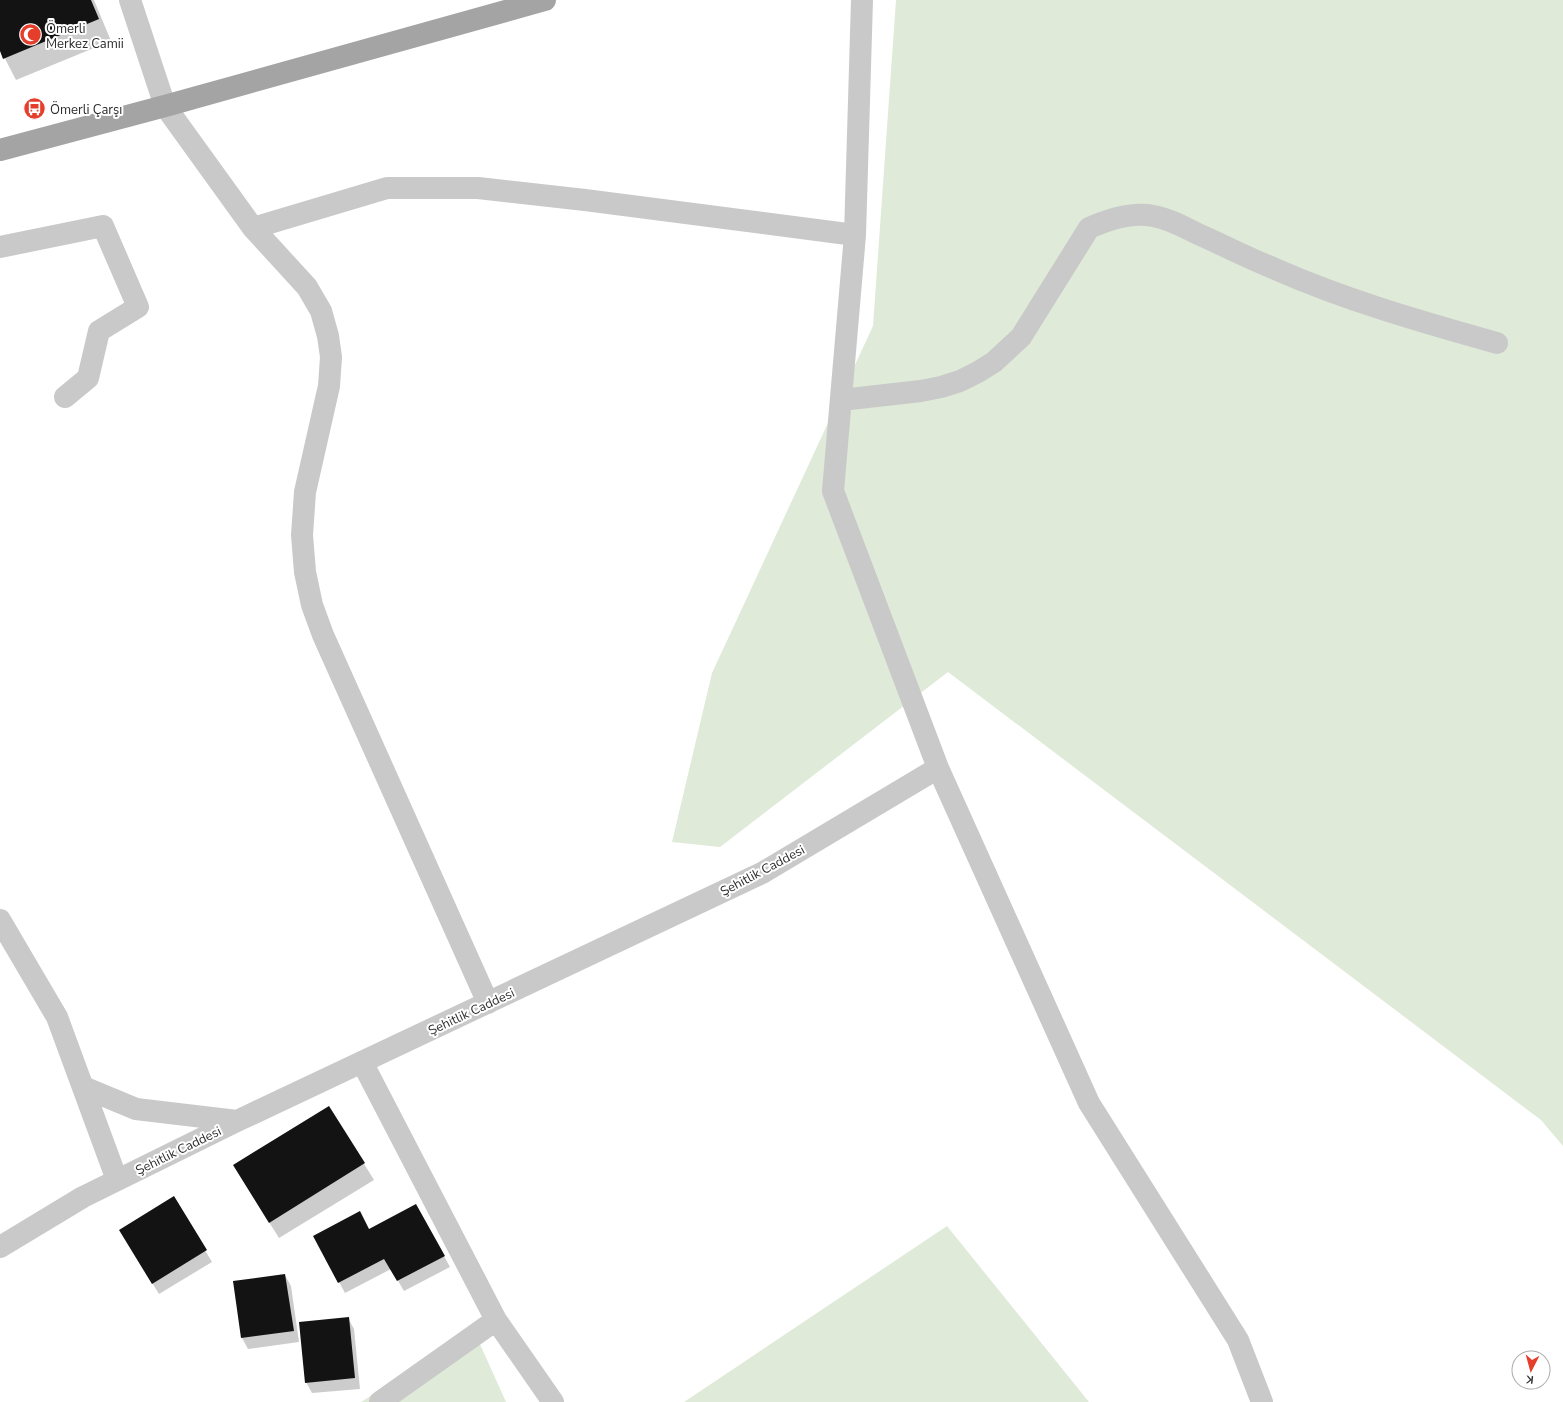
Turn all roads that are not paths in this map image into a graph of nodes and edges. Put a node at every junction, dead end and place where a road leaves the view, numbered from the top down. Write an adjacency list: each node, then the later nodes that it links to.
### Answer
1 (130, 0): 4 (street)
2 (545, 0): 4 (main road)
3 (862, 0): 7 (street)
4 (165, 106): 5 (main road); 6 (street)
5 (0, 150)
6 (253, 228): 7 (street); 14 (street)
7 (855, 235): 11 (street)
8 (0, 247): 10 (street)
9 (1497, 343): 11 (street)
10 (65, 397)
11 (841, 400): 12 (street)
12 (938, 768): 14 (street, Şehitlik Caddesi); 23 (street)
13 (0, 920): 16 (street)
14 (488, 1003): 15 (street, Şehitlik Caddesi)
15 (362, 1062): 17 (street, Şehitlik Caddesi); 20 (street)
16 (83, 1087): 17 (street); 18 (street)
17 (237, 1121): 18 (street, Şehitlik Caddesi)
18 (117, 1180): 19 (street, Şehitlik Caddesi)
19 (0, 1247)
20 (496, 1320): 21 (street); 22 (street)
21 (380, 1402)
22 (553, 1402)
23 (1262, 1402)

